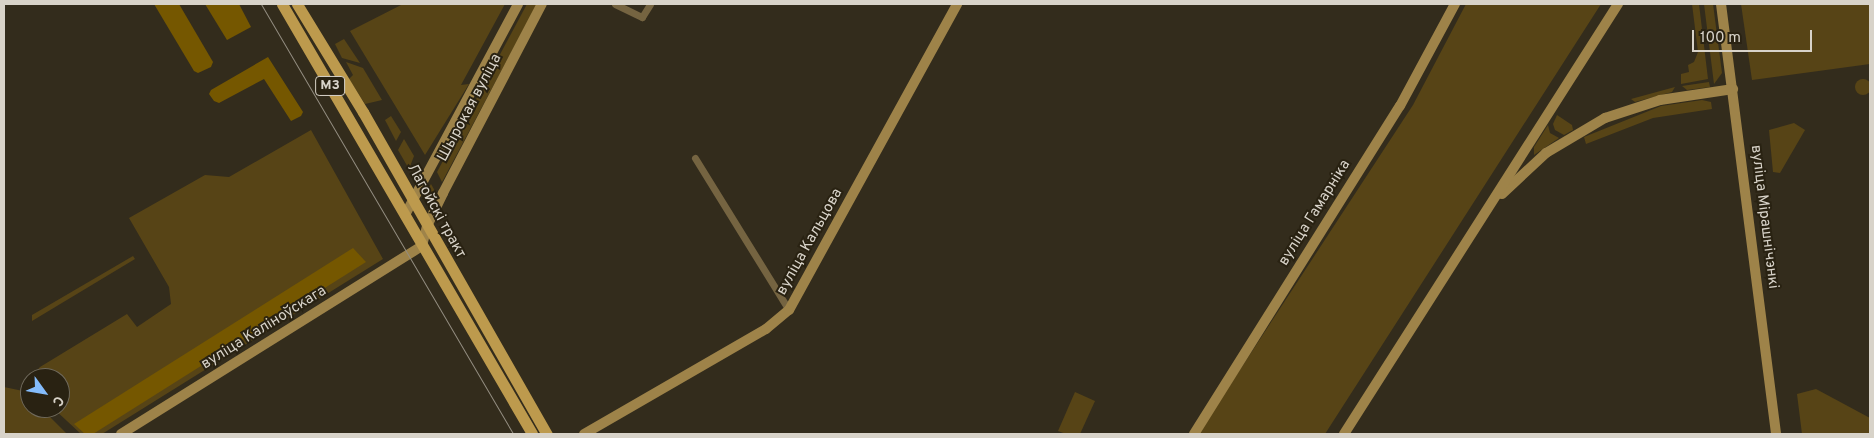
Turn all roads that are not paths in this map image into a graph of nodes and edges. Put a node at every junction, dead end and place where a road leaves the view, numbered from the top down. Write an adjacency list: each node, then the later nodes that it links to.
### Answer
1 (282, 4): 17 (main road, Лагойскі тракт / М3)
2 (296, 4): 13 (main road, Лагойскі тракт / М3)
3 (518, 4): 14 (main road, Шырокая вуліца)
4 (542, 4): 18 (main road, Шырокая вуліца)
5 (615, 4): 6 (street)
6 (650, 4)
7 (957, 4): 20 (main road, вуліца Кальцова)
8 (1455, 4): 25 (main road, вуліца Гамарніка)
9 (1618, 4): 16 (main road)
10 (1721, 4): 11 (main road, вуліца Мірашнічэнкі)
11 (1732, 89): 16 (main road); 27 (main road, вуліца Мірашнічэнкі)
12 (695, 158): 20 (street)
13 (405, 186): 14 (main road); 15 (main road, Лагойскі тракт / М3)
14 (418, 188): 15 (main road, Шырокая вуліца)
15 (412, 200): 17 (main road, Шырокая вуліца); 18 (main road, Лагойскі тракт / М3)
16 (1485, 213): 26 (main road)
17 (405, 215): 19 (main road, Лагойскі тракт / М3)
18 (427, 226): 19 (main road, Шырокая вуліца); 23 (main road, Лагойскі тракт / М3)
19 (422, 246): 21 (main road, вуліца Каліноўскага); 22 (main road, Лагойскі тракт / М3)
20 (789, 310): 24 (main road, вуліца Кальцова)
21 (121, 434)
22 (532, 434)
23 (547, 434)
24 (584, 434)
25 (1194, 434)
26 (1344, 434)
27 (1776, 434)

